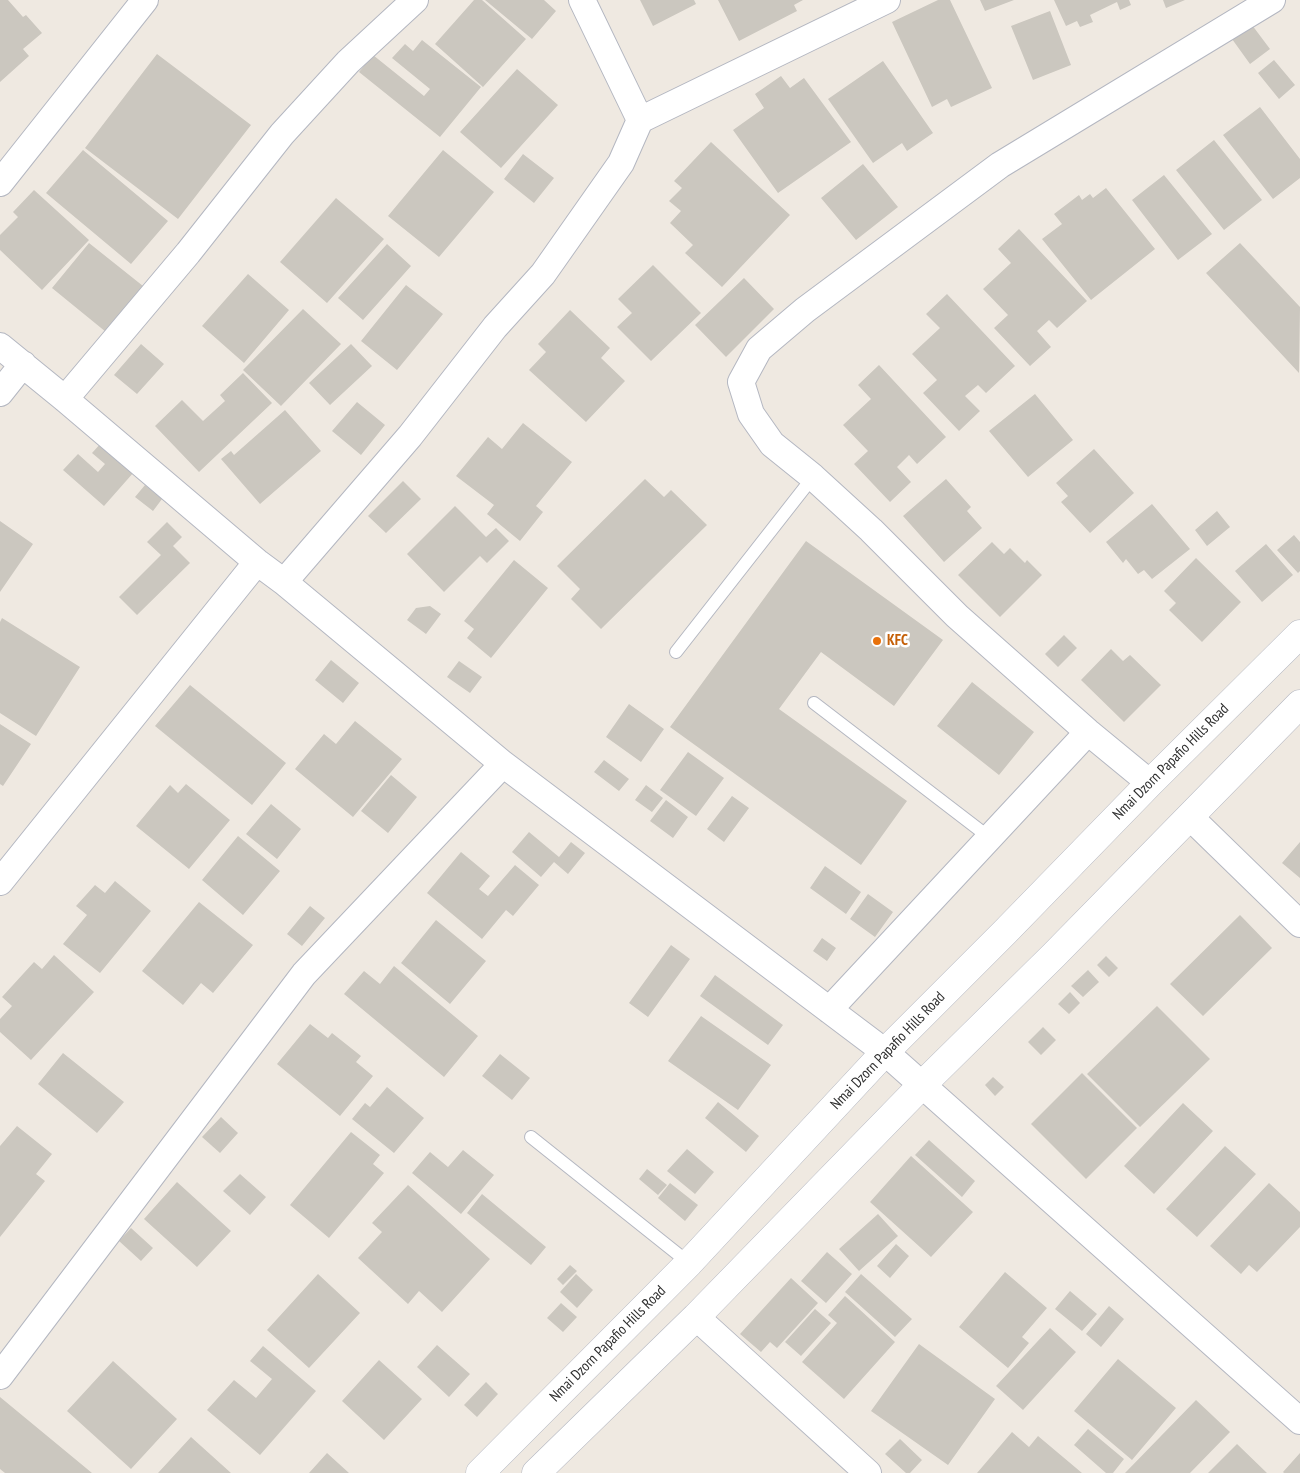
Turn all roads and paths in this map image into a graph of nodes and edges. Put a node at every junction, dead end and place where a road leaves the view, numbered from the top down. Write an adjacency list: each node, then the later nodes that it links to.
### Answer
1 (146, 0): 7 (street)
2 (415, 0): 11 (street)
3 (582, 0): 6 (street)
4 (887, 0): 6 (street)
5 (1272, 0): 12 (street)
6 (640, 120): 14 (street)
7 (0, 182)
8 (0, 346): 9 (street)
9 (23, 364): 10 (street); 11 (street)
10 (0, 393)
11 (65, 399): 13 (street)
12 (813, 477): 16 (lane); 19 (street)
13 (257, 562): 14 (street); 24 (street)
14 (284, 582): 20 (street)
15 (1300, 634): 21 (street, Nmai Dzorn Papafio Hills Road)
16 (676, 652)
17 (814, 703): 23 (lane)
18 (1300, 704): 22 (street)
19 (1088, 732): 21 (street); 23 (street)
20 (504, 764): 26 (street); 32 (street)
21 (1150, 783): 27 (street, Nmai Dzorn Papafio Hills Road)
22 (1190, 816): 25 (street); 28 (street)
23 (990, 838): 26 (street)
24 (0, 882)
25 (1300, 924)
26 (829, 1010): 27 (street)
27 (885, 1052): 28 (street); 30 (street, Nmai Dzorn Papafio Hills Road)
28 (922, 1085): 31 (street); 33 (street)
29 (531, 1137): 30 (lane)
30 (689, 1263): 34 (street, Nmai Dzorn Papafio Hills Road)
31 (696, 1317): 35 (street); 36 (street)
32 (0, 1376)
33 (1300, 1421)
34 (480, 1473)
35 (536, 1473)
36 (868, 1473)

